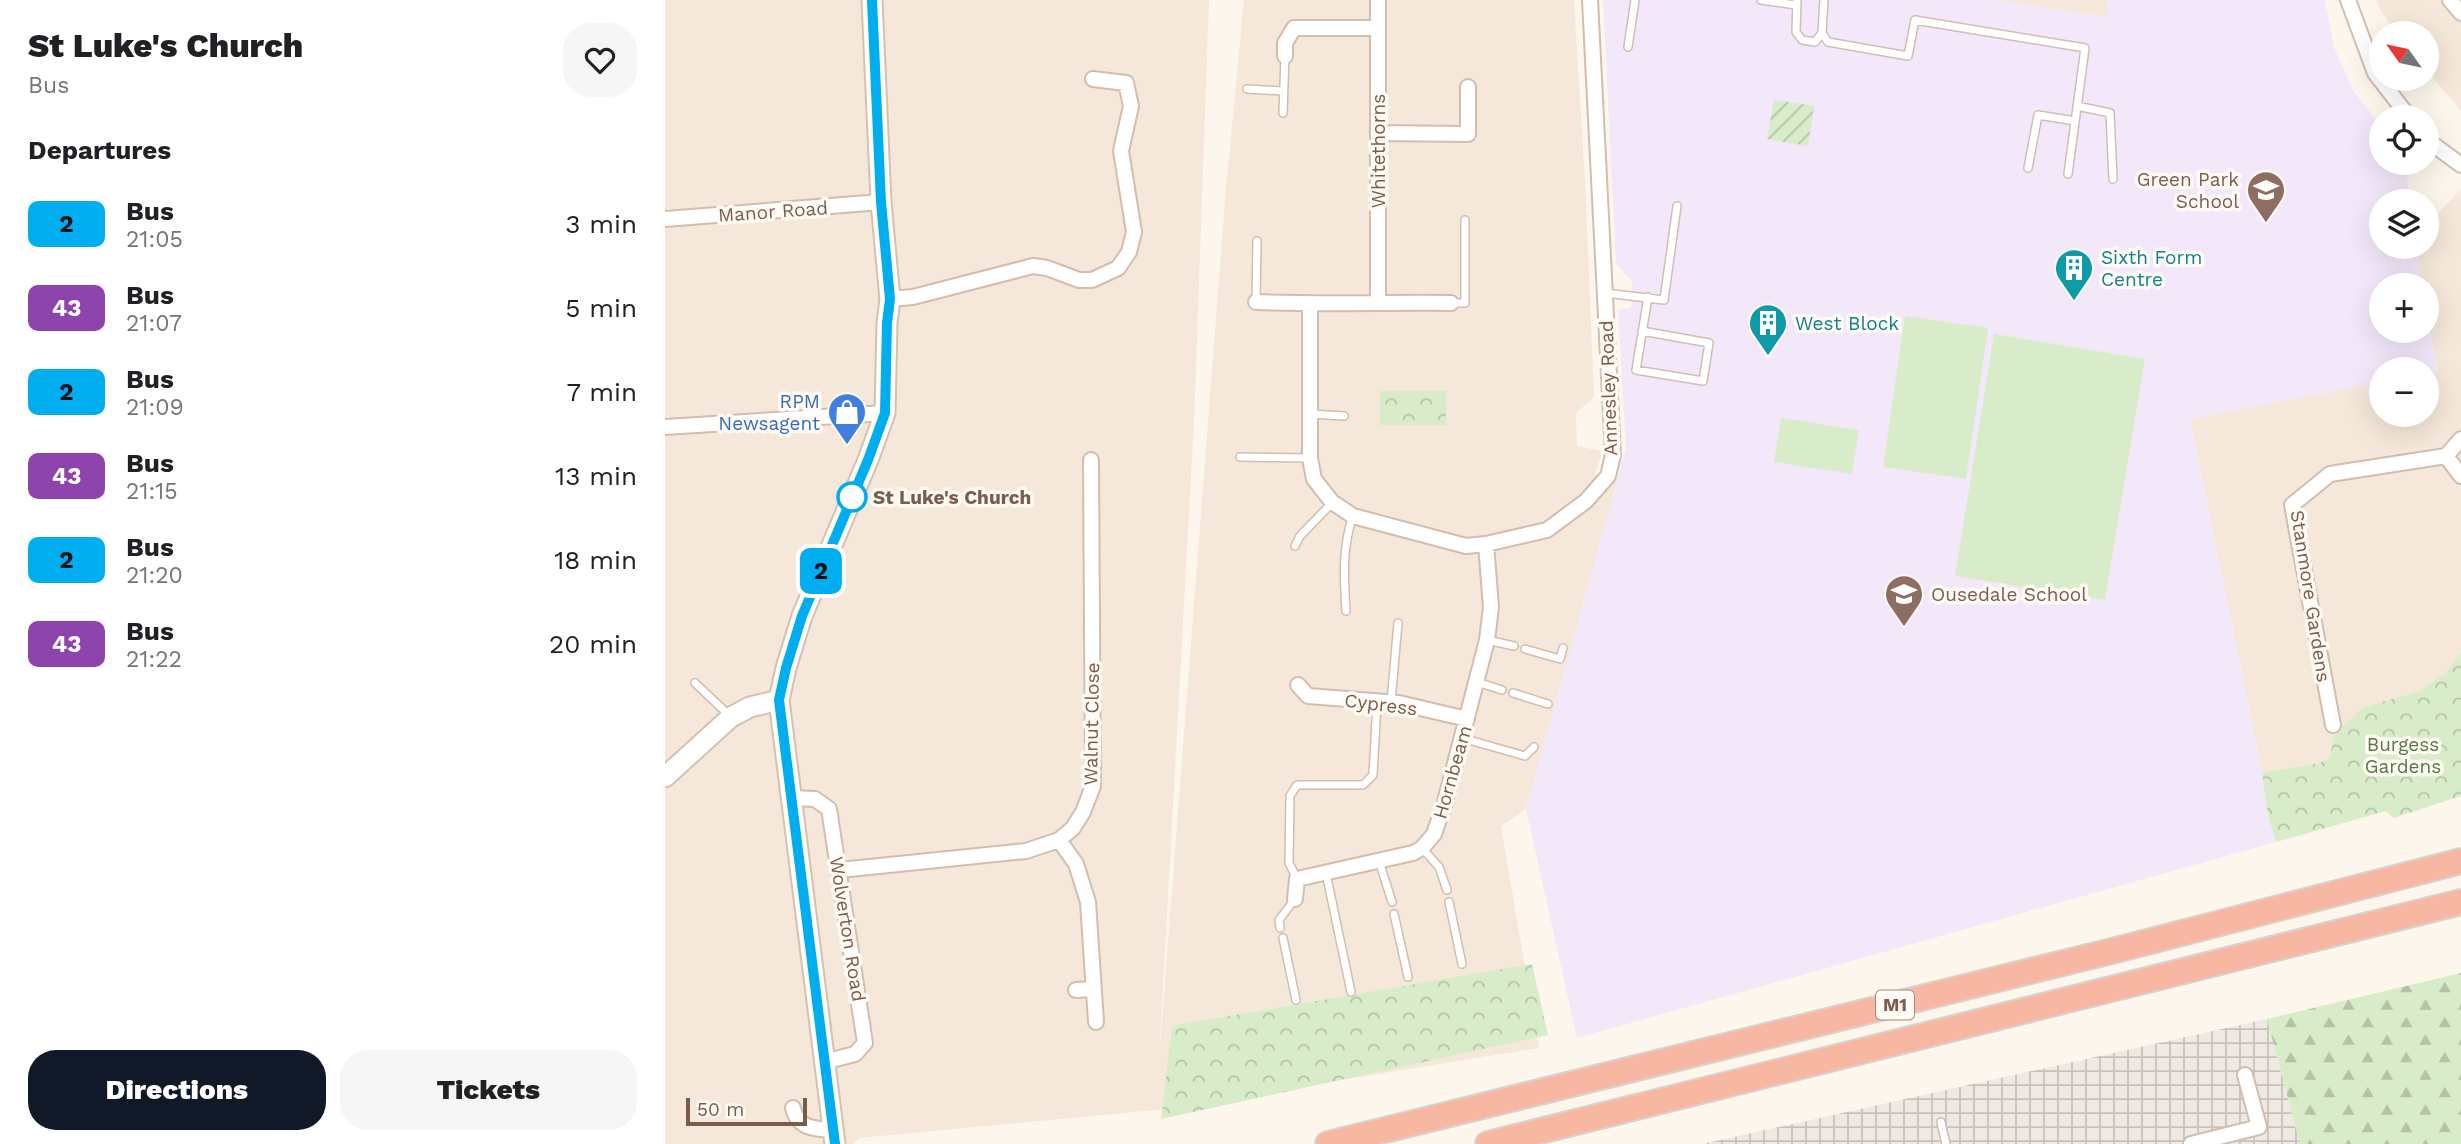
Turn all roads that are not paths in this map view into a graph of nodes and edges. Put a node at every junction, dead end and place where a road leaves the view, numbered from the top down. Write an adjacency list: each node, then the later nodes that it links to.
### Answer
1 (873, 0): 29 (street, Wolverton Road)
2 (1378, 0): 11 (street, Whitethorns)
3 (1590, 0): 34 (street, Annesley Road)
4 (1635, 0): 13 (lane)
5 (1761, 0): 9 (lane)
6 (1824, 0): 12 (lane)
7 (2348, 0): 19 (street)
8 (2450, 0): 10 (street)
9 (1796, 3): 12 (lane)
10 (2461, 13)
11 (1378, 28): 14 (street); 23 (street, Whitethorns)
12 (1822, 33): 20 (lane)
13 (1628, 47)
14 (1285, 56): 18 (lane)
15 (1093, 79): 36 (street)
16 (1468, 88): 23 (street)
17 (1247, 89): 18 (lane)
18 (1283, 91): 21 (lane)
19 (2400, 105)
20 (2077, 106): 22 (lane); 28 (lane)
21 (1283, 113)
22 (2075, 121): 26 (lane); 27 (lane)
23 (1378, 133): 38 (street, Whitethorns)
24 (2439, 149): 25 (street)
25 (2461, 165)
26 (2028, 168)
27 (2068, 174)
28 (2113, 179)
29 (881, 202): 31 (street, Manor Road); 36 (street, Wolverton Road)
30 (1677, 206): 35 (lane)
31 (665, 219)
32 (1465, 220): 39 (lane)
33 (1257, 242): 37 (lane)
34 (1605, 293): 35 (lane); 54 (street, Annesley Road)
35 (1648, 297): 41 (lane)
36 (890, 299): 42 (street, Wolverton Road)
37 (1256, 302): 40 (street)
38 (1378, 302): 39 (street); 40 (street)
39 (1451, 303)
40 (1310, 304): 43 (street, Annesley Road)
41 (1642, 331): 41 (lane)
42 (885, 413): 45 (street); 67 (street, Wolverton Road)
43 (1310, 414): 44 (lane); 49 (street, Annesley Road)
44 (1344, 416)
45 (665, 427)
46 (2461, 439): 47 (street)
47 (2446, 456): 51 (street); 72 (street, Stanmore Gardens)
48 (1240, 457): 49 (lane)
49 (1310, 458): 52 (street, Annesley Road)
50 (1091, 460): 77 (street, Walnut Close)
51 (2461, 476)
52 (1332, 502): 53 (street, Annesley Road); 55 (lane)
53 (1353, 516): 54 (street, Annesley Road); 56 (lane)
54 (1486, 544): 58 (street, Hornbeam)
55 (1295, 545)
56 (1346, 611)
57 (1398, 623): 68 (lane)
58 (1487, 640): 59 (lane); 62 (street, Hornbeam)
59 (1514, 646)
60 (1563, 648): 61 (lane)
61 (1525, 649)
62 (1476, 682): 65 (lane); 71 (street, Hornbeam)
63 (695, 684): 70 (lane)
64 (1298, 685): 68 (street, Cypress)
65 (1502, 690)
66 (1513, 693): 69 (lane)
67 (779, 700): 70 (street); 76 (street, Wolverton Road)
68 (1384, 702): 71 (street, Cypress); 83 (lane)
69 (1548, 704)
70 (731, 717): 75 (street)
71 (1467, 719): 73 (street, Hornbeam)
72 (2333, 725)
73 (1462, 738): 74 (lane); 78 (street, Hornbeam)
74 (1534, 747)
75 (665, 777)
76 (791, 798): 81 (street, Wolverton Road); 99 (street, Wolverton Road)
77 (1059, 840): 81 (street); 94 (street)
78 (1422, 848): 79 (street); 84 (lane)
79 (1379, 861): 82 (street); 86 (lane)
80 (2461, 861): 104 (highway, M1)
81 (840, 870): 99 (street, Wolverton Road)
82 (1326, 873): 83 (street); 96 (lane)
83 (1297, 879): 85 (street)
84 (1447, 890)
85 (1295, 899): 90 (lane)
86 (1392, 902)
87 (1449, 902): 92 (lane)
88 (2461, 902): 105 (highway, M1)
89 (1394, 914): 93 (lane)
90 (1280, 928)
91 (1283, 938): 97 (lane)
92 (1462, 964)
93 (1408, 978)
94 (1093, 989): 95 (street); 98 (street)
95 (1076, 990)
96 (1351, 992)
97 (1296, 1000)
98 (1096, 1022)
99 (824, 1062): 103 (street, Wolverton Road)
100 (2245, 1074): 107 (street)
101 (793, 1108): 103 (street)
102 (1941, 1122): 106 (lane)
103 (834, 1137)
104 (1328, 1144)
105 (1488, 1144)
106 (1946, 1144)
107 (2191, 1144)

